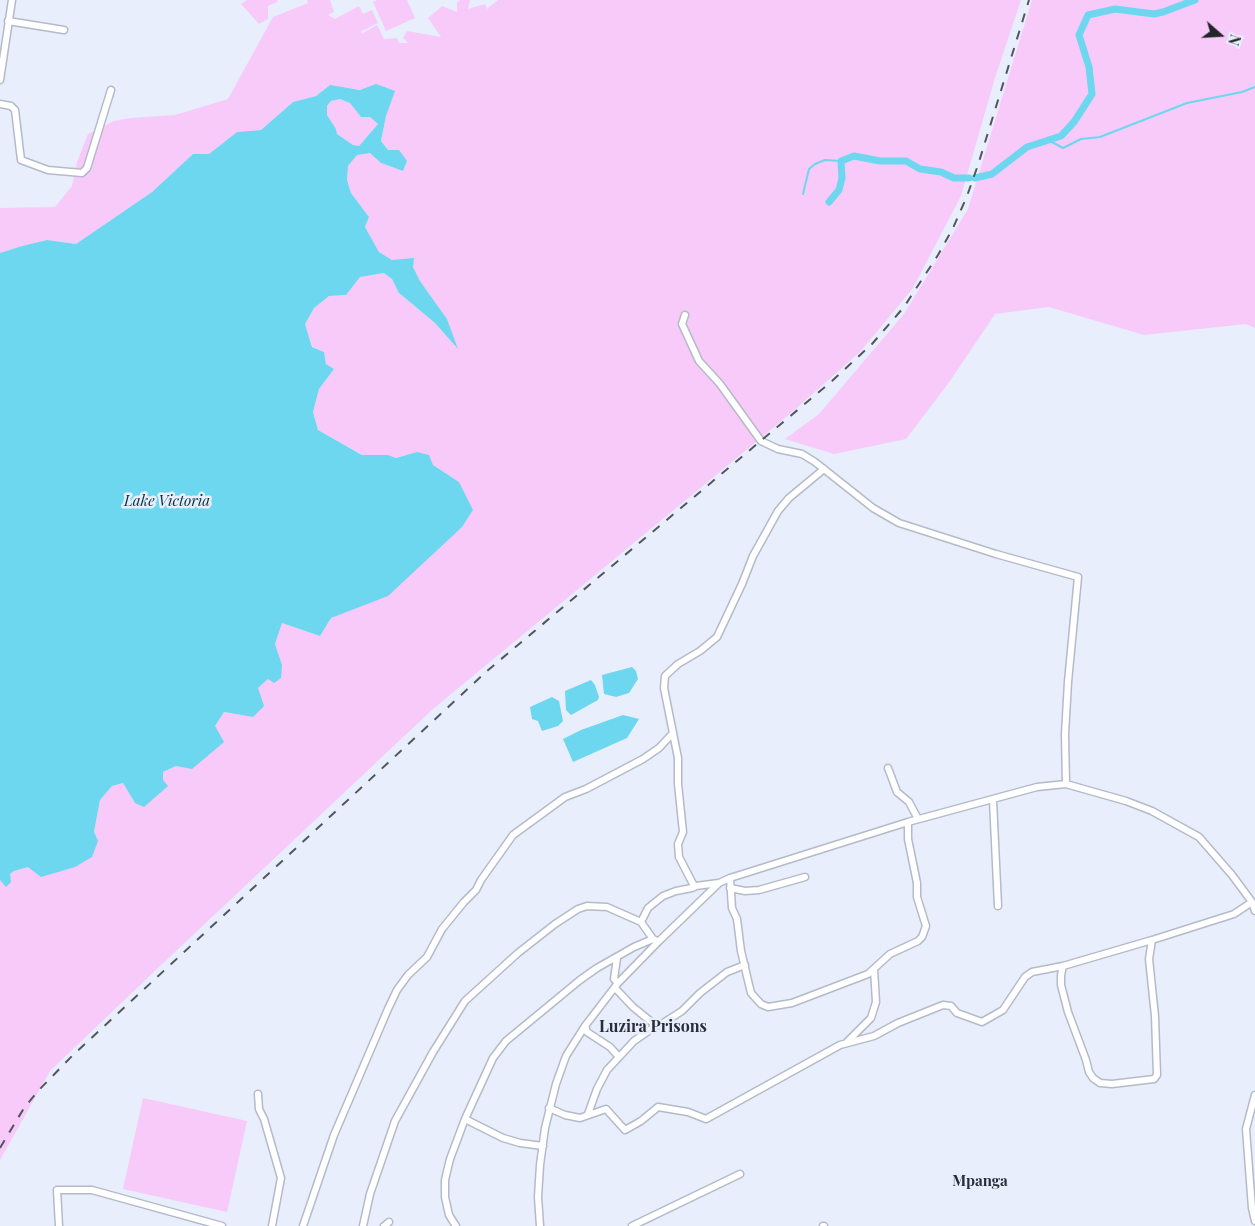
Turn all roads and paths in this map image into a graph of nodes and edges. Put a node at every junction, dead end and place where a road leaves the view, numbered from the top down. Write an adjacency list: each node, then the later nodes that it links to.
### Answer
1 (12, 0): 3 (street)
2 (0, 18): 3 (street)
3 (8, 19): 4 (street); 5 (street)
4 (64, 30)
5 (0, 80)
6 (111, 90): 7 (street)
7 (0, 104)
8 (685, 315): 9 (street)
9 (824, 469): 10 (street); 12 (street)
10 (673, 733): 19 (street); 49 (street)
11 (888, 768): 14 (street)
12 (1066, 784): 13 (street); 21 (street)
13 (993, 800): 14 (street); 22 (street)
14 (918, 819): 15 (street)
15 (908, 822): 17 (street); 30 (street)
16 (805, 877): 20 (street)
17 (730, 878): 18 (street); 20 (street)
18 (719, 883): 19 (street); 25 (street)
19 (692, 888): 24 (street)
20 (730, 888): 28 (street)
21 (1252, 902): 23 (street); 26 (street)
22 (998, 906)
23 (1255, 911)
24 (641, 922): 25 (street); 50 (street)
25 (656, 940): 27 (street); 31 (street)
26 (1152, 940): 29 (street); 29 (street)
27 (617, 958): 31 (street); 42 (street)
28 (745, 965): 30 (street); 33 (street)
29 (1063, 966): 36 (street)
30 (874, 969): 36 (street)
31 (616, 986): 32 (street); 34 (street)
32 (649, 1018): 33 (street); 35 (street)
33 (657, 1024): 35 (street)
34 (584, 1026): 37 (street); 40 (street)
35 (644, 1033): 37 (street)
36 (846, 1043): 41 (street)
37 (619, 1057): 41 (street)
38 (258, 1094): 48 (street)
39 (1255, 1095): 45 (street)
40 (549, 1108): 41 (street); 43 (street)
41 (588, 1114)
42 (465, 1119): 43 (street); 51 (street)
43 (543, 1146): 52 (street)
44 (740, 1174): 53 (street)
45 (1255, 1221)
46 (59, 1226): 47 (street)
47 (222, 1226)
48 (272, 1226)
49 (303, 1226)
50 (363, 1226)
51 (456, 1226)
52 (540, 1226)
53 (632, 1226)

